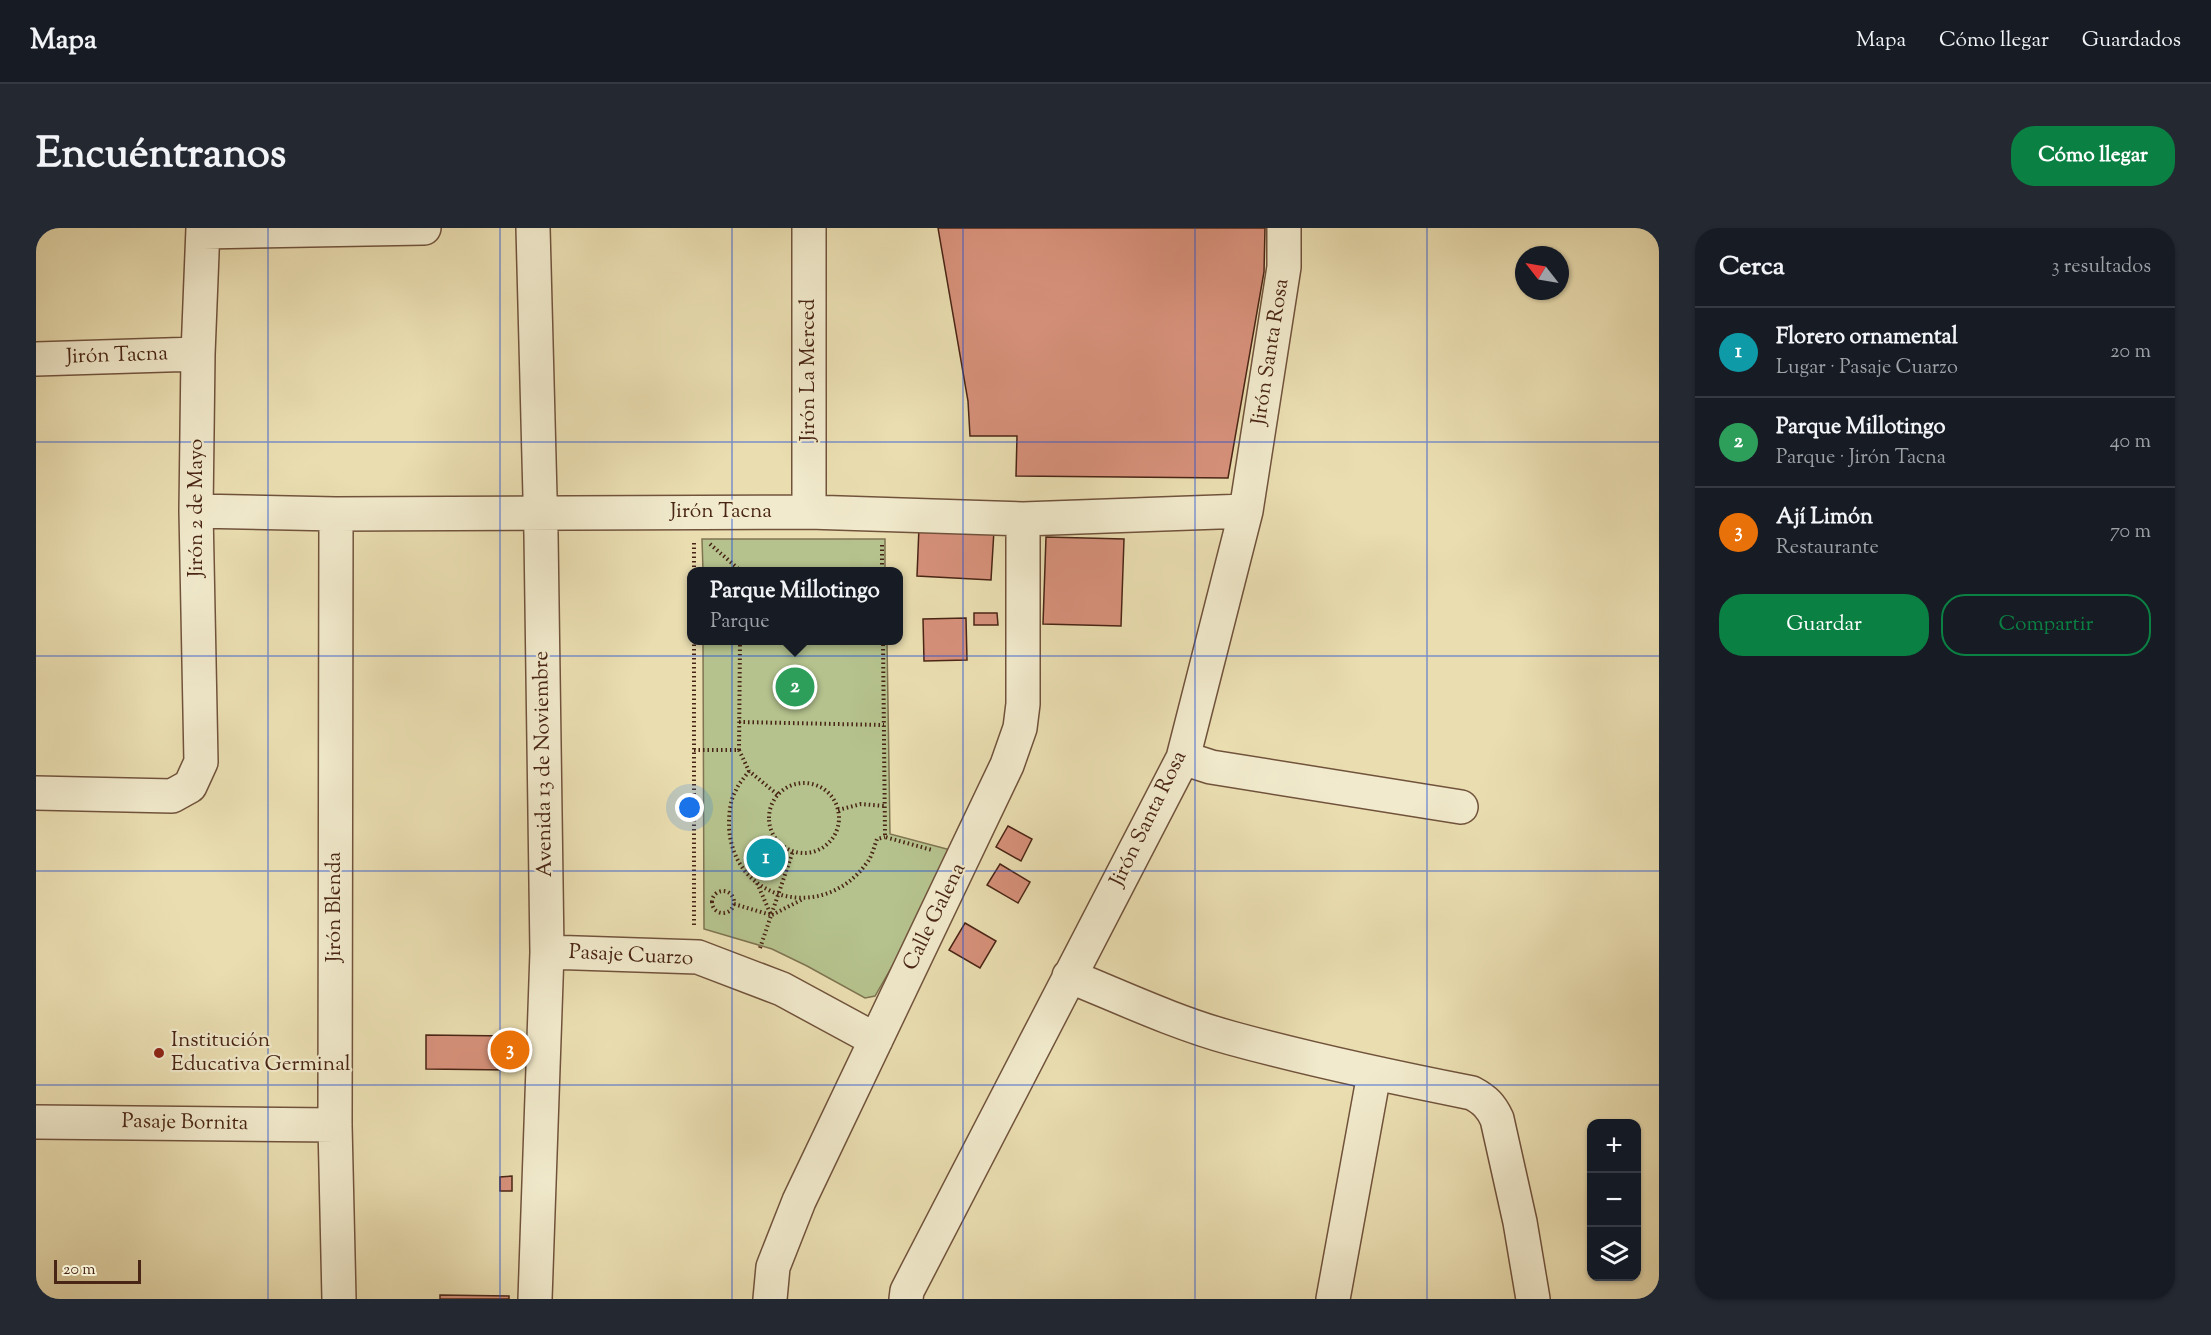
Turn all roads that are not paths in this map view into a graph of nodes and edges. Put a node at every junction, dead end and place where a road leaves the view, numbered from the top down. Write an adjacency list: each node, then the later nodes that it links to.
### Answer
1 (424, 228): 5 (street)
2 (533, 228): 11 (street, Avenida 13 de Noviembre)
3 (809, 228): 10 (street, Jirón La Merced)
4 (1284, 228): 9 (street, Jirón Santa Rosa)
5 (203, 230): 6 (street, Jirón 2 de Mayo)
6 (198, 354): 7 (street, Jirón Tacna); 8 (street, Jirón 2 de Mayo)
7 (36, 359)
8 (196, 511): 12 (street, Jirón Tacna); 15 (street, Jirón 2 de Mayo)
9 (1246, 511): 13 (street, Jirón Tacna); 14 (street, Jirón Santa Rosa)
10 (809, 512): 11 (street, Jirón Tacna); 13 (street, Jirón Tacna)
11 (540, 513): 12 (street, Jirón Tacna); 17 (street, Avenida 13 de Noviembre)
12 (336, 514): 22 (street, Jirón Blenda)
13 (1023, 519): 19 (street, Calle Galena)
14 (1183, 758): 16 (street); 18 (street, Jirón Santa Rosa)
15 (36, 793)
16 (1461, 807)
17 (547, 952): 19 (street, Pasaje Cuarzo); 24 (street, Avenida 13 de Noviembre)
18 (1069, 976): 20 (street); 26 (street, Jirón Santa Rosa)
19 (876, 1040): 25 (street, Calle Galena)
20 (1374, 1074): 27 (street); 28 (street)
21 (36, 1122): 22 (street, Pasaje Bornita)
22 (335, 1125): 23 (street, Jirón Blenda)
23 (339, 1299)
24 (535, 1299)
25 (770, 1299)
26 (906, 1299)
27 (1333, 1299)
28 (1533, 1299)

